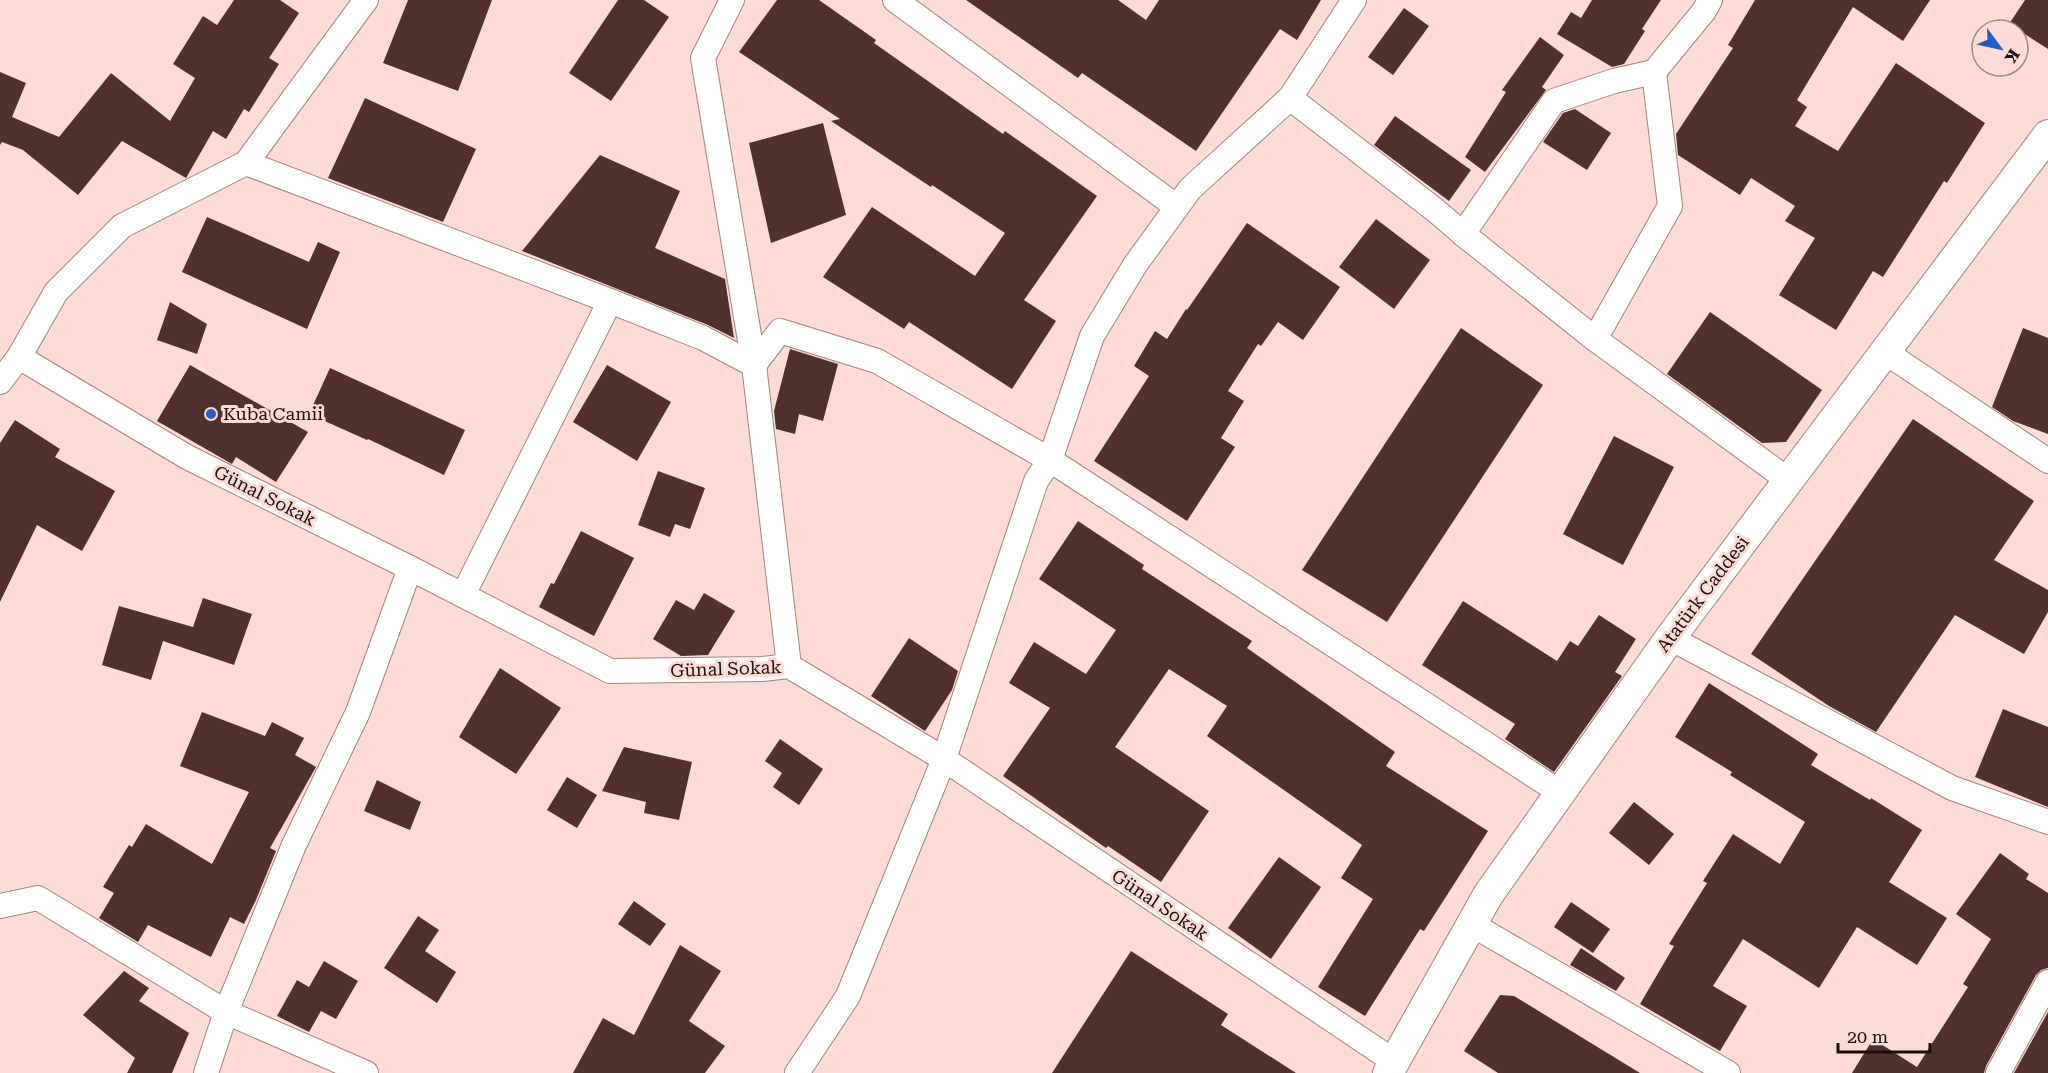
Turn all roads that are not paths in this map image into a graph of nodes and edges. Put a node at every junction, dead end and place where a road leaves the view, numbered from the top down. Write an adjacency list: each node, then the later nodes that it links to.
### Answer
1 (366, 0): 9 (street)
2 (732, 0): 16 (street)
3 (896, 0): 10 (street)
4 (1354, 0): 7 (street)
5 (1710, 0): 6 (street)
6 (1654, 72): 11 (street); 13 (street)
7 (1290, 98): 10 (street); 11 (street)
8 (2048, 135): 14 (street, Atatürk Caddesi)
9 (246, 163): 12 (street); 15 (street)
10 (1177, 207): 18 (street)
11 (1463, 234): 13 (street)
12 (610, 301): 16 (street); 22 (street)
13 (1595, 339): 20 (street)
14 (1885, 352): 19 (street); 20 (street, Atatürk Caddesi)
15 (19, 357): 17 (street); 21 (street, Günal Sokak)
16 (754, 365): 18 (street); 24 (street)
17 (0, 382)
18 (1050, 460): 25 (street); 26 (street)
19 (2048, 461)
20 (1788, 480): 23 (street, Atatürk Caddesi)
21 (410, 568): 22 (street, Günal Sokak); 31 (street)
22 (463, 595): 24 (street, Günal Sokak)
23 (1670, 638): 26 (street, Atatürk Caddesi); 27 (street)
24 (789, 666): 25 (street, Günal Sokak)
25 (944, 759): 32 (street, Günal Sokak); 35 (street)
26 (1561, 793): 29 (street, Atatürk Caddesi)
27 (2048, 822)
28 (0, 906): 31 (street)
29 (1471, 924): 32 (street, Atatürk Caddesi); 36 (street)
30 (2048, 982): 37 (street)
31 (226, 1012): 33 (street); 34 (street)
32 (1391, 1067)
33 (206, 1073)
34 (366, 1073)
35 (797, 1073)
36 (1728, 1073)
37 (1998, 1073)

